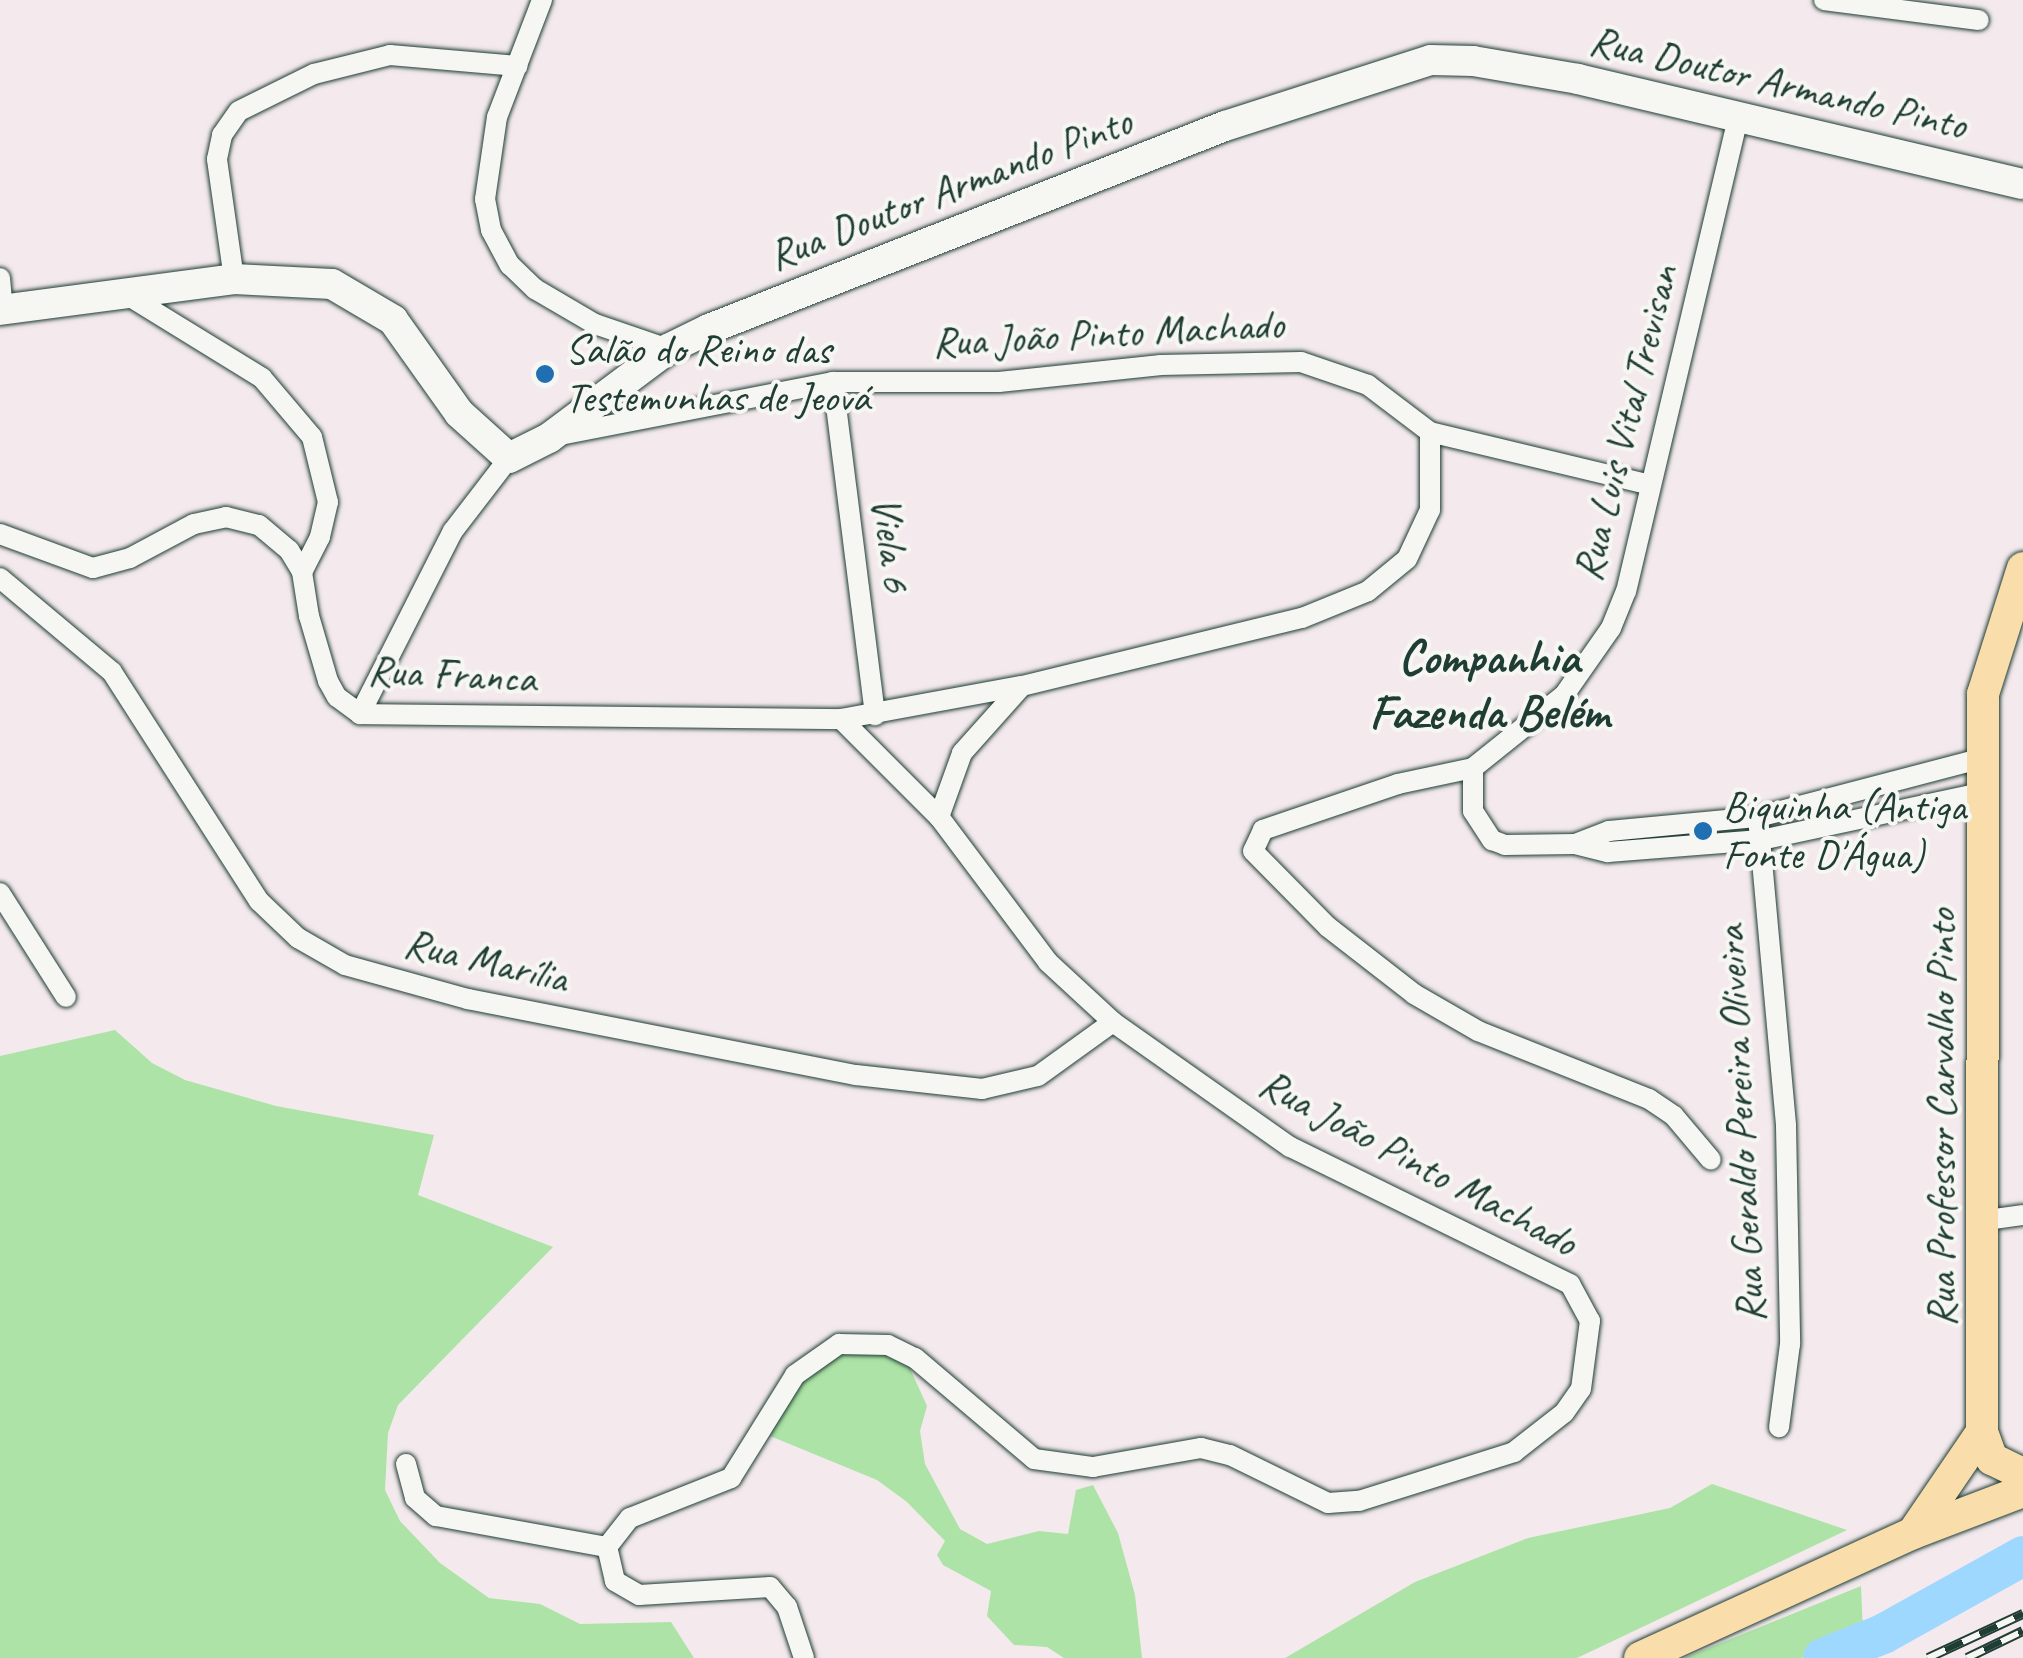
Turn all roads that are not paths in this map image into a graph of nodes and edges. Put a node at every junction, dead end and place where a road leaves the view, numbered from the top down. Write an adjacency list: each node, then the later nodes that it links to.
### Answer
1 (542, 0): 4 (street)
2 (1824, 1): 3 (street)
3 (1980, 20)
4 (518, 66): 8 (street); 11 (street)
5 (1738, 118): 6 (main road, Rua Doutor Armando Pinto); 11 (main road, Rua Doutor Armando Pinto); 16 (street, Rua Luis Vital Trevisan)
6 (2023, 184)
7 (0, 278): 10 (street)
8 (234, 280): 9 (main road); 15 (main road)
9 (124, 294): 10 (main road); 19 (street)
10 (2, 310)
11 (668, 349): 14 (main road, Rua Doutor Armando Pinto)
12 (833, 382): 13 (street, Rua João Pinto Machado); 14 (street, Rua João Pinto Machado); 23 (street, Viela 6)
13 (1430, 432): 16 (street); 21 (street)
14 (549, 438): 15 (main road, Rua Doutor Armando Pinto)
15 (509, 458): 22 (street)
16 (1647, 484): 26 (street, Rua Luis Vital Trevisan)
17 (0, 534): 19 (street)
18 (2023, 568): 25 (main road, Rua Professor Carvalho Pinto)
19 (302, 572): 22 (street, Rua Franca)
20 (0, 578): 34 (street, Rua Marília)
21 (1022, 686): 23 (street, Rua Franca); 29 (street)
22 (360, 714): 24 (street, Rua Franca)
23 (875, 715): 24 (street, Rua Franca)
24 (841, 719): 29 (street, Rua João Pinto Machado)
25 (1983, 758): 27 (main road, Rua Professor Carvalho Pinto); 28 (street)
26 (1474, 768): 31 (street); 35 (street)
27 (1984, 792): 30 (street); 37 (main road, Rua Professor Carvalho Pinto)
28 (1758, 817): 30 (street, Rua Geraldo Pereira Oliveira); 31 (street)
29 (939, 818): 34 (street, Rua João Pinto Machado)
30 (1761, 840): 31 (street); 38 (street, Rua Geraldo Pereira Oliveira)
31 (1574, 844)
32 (0, 893): 33 (street)
33 (66, 997)
34 (1114, 1022): 44 (street, Rua João Pinto Machado)
35 (1710, 1160)
36 (2023, 1215): 37 (street)
37 (1987, 1220): 39 (main road, Rua Professor Carvalho Pinto)
38 (1780, 1427)
39 (1982, 1432): 41 (main road); 43 (main road)
40 (406, 1464): 44 (street)
41 (2023, 1474)
42 (2023, 1491): 43 (main road)
43 (1913, 1533): 46 (main road)
44 (608, 1546): 45 (street)
45 (804, 1658)
46 (1640, 1658)

